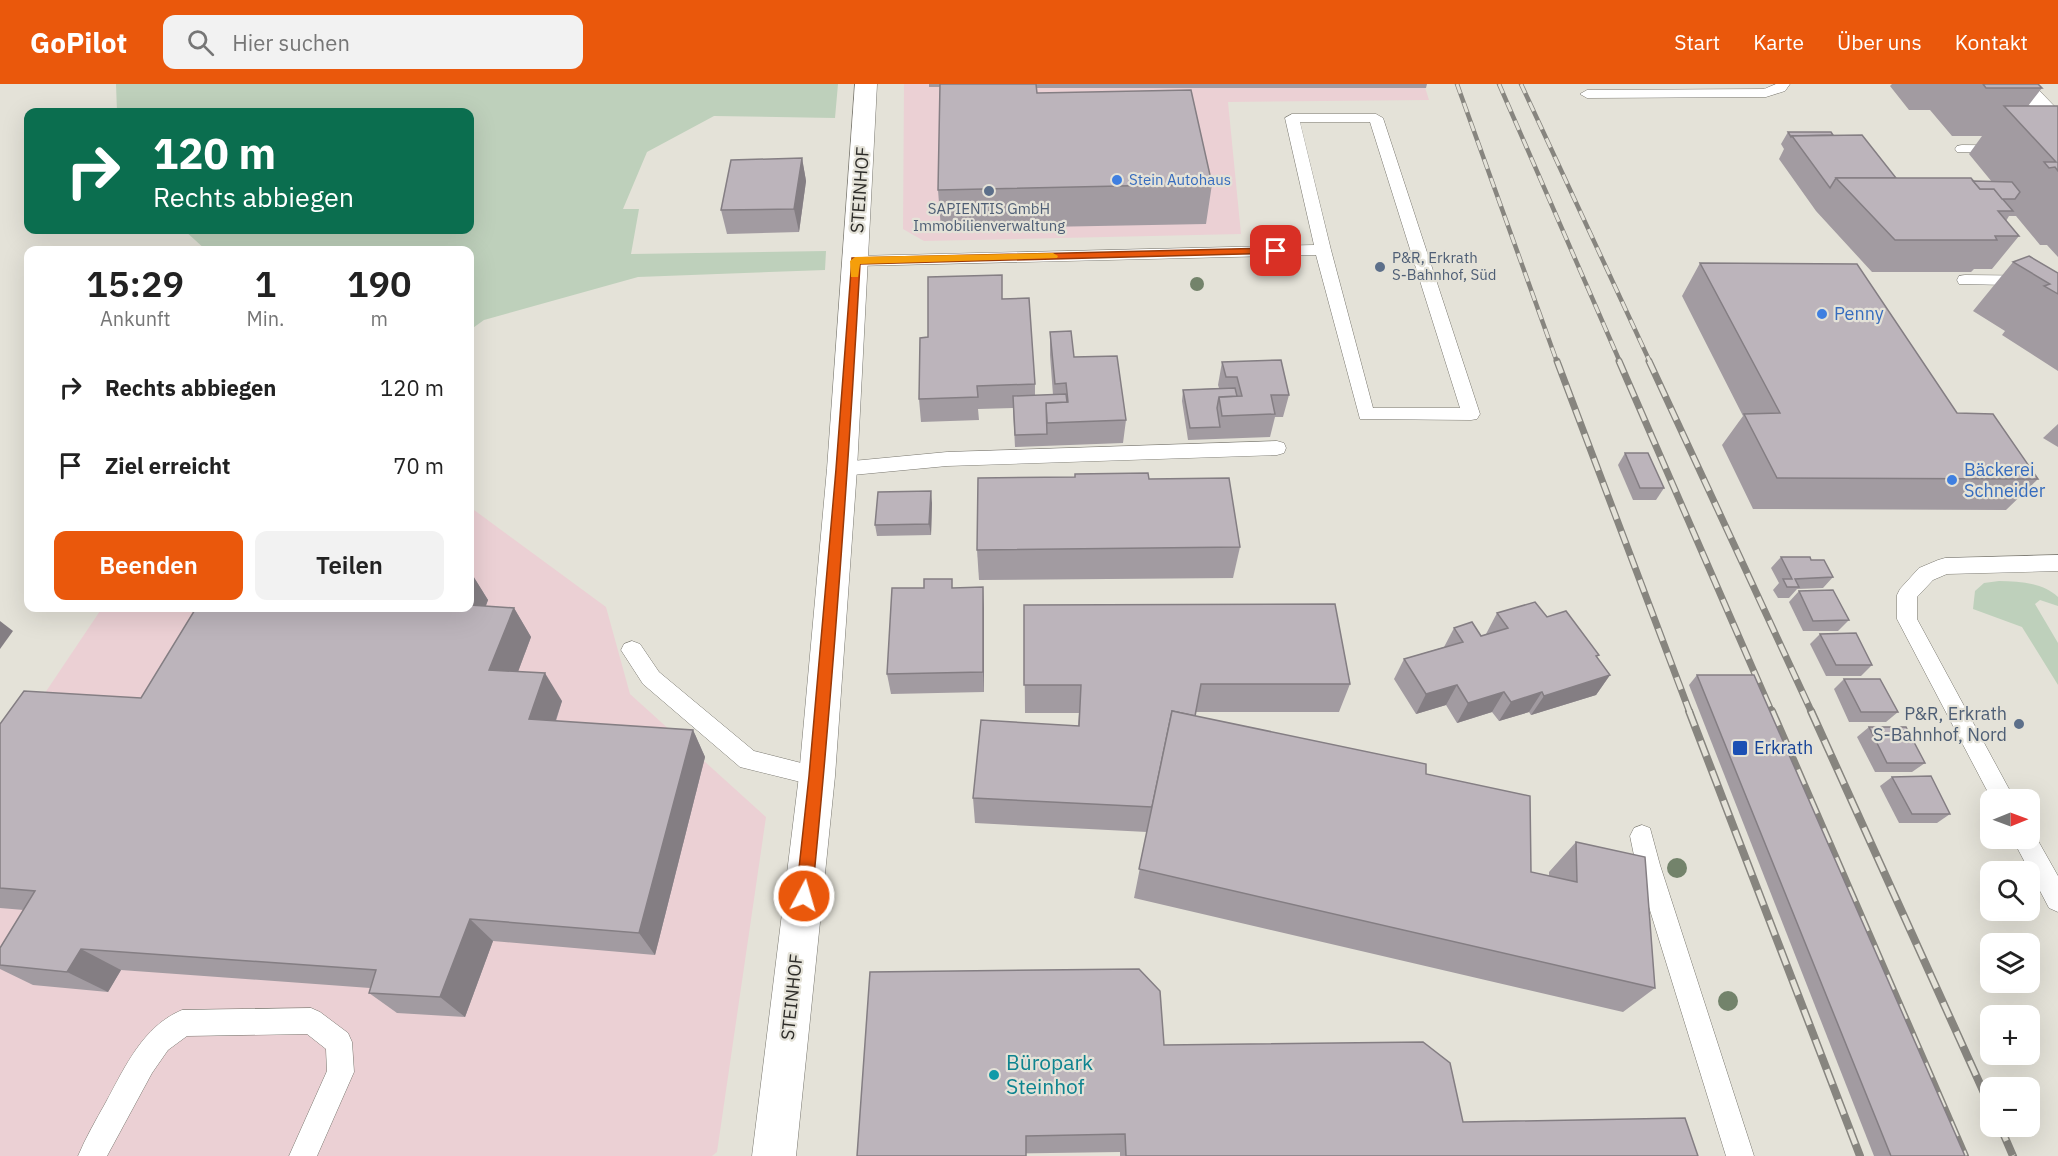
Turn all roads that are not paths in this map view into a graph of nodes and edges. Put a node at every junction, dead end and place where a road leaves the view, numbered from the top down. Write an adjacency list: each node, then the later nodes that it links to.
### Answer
1 (866, 84): 9 (street, STEINHOF)
2 (1783, 84): 4 (lane)
3 (2021, 84): 5 (street)
4 (1587, 94)
5 (2058, 123)
6 (1962, 149): 7 (lane)
7 (2058, 150)
8 (1323, 250): 8 (lane); 9 (lane)
9 (855, 261): 13 (street, STEINHOF)
10 (1965, 280): 11 (lane)
11 (2058, 281)
12 (1277, 448): 13 (lane)
13 (842, 469): 16 (street, STEINHOF)
14 (2058, 562): 17 (lane)
15 (632, 650): 16 (lane)
16 (817, 776): 23 (street, STEINHOF)
17 (1998, 789)
18 (1642, 836): 24 (lane)
19 (2030, 849): 20 (lane)
20 (2058, 900)
21 (92, 1156): 22 (lane)
22 (303, 1156)
23 (774, 1156)
24 (1740, 1156)

